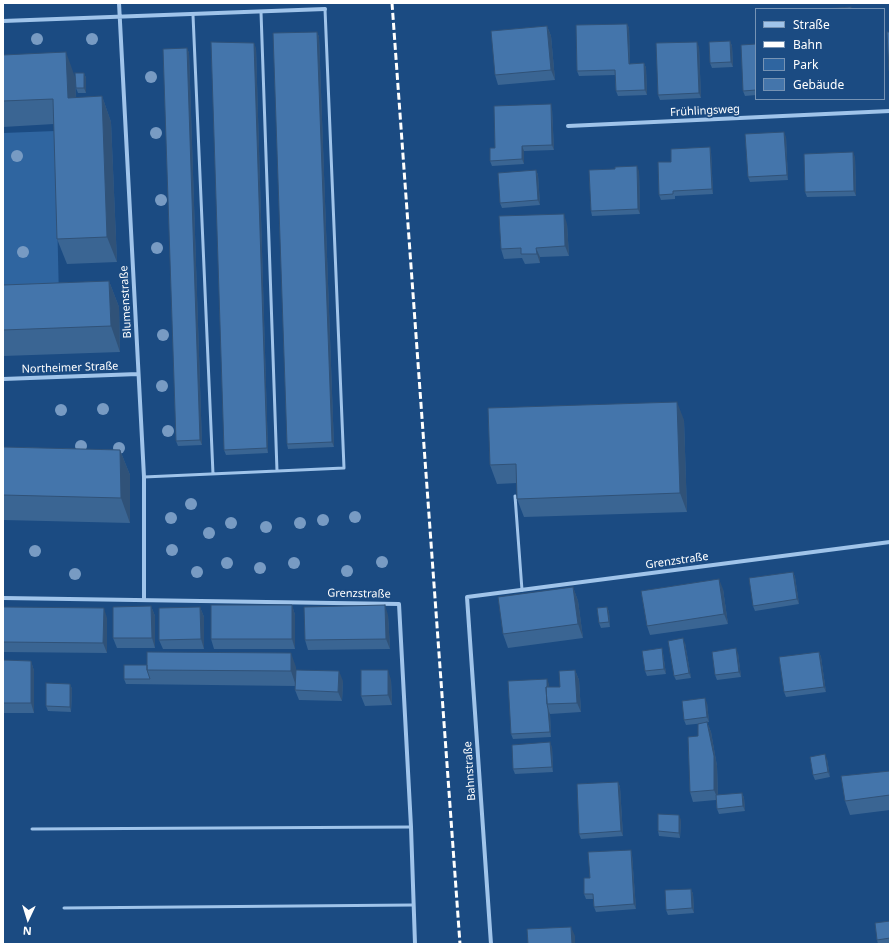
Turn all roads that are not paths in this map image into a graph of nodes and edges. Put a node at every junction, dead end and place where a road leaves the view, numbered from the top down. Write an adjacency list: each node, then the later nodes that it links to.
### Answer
1 (119, 3): 5 (street, Blumenstraße)
2 (325, 9): 3 (street); 11 (lane)
3 (261, 12): 4 (street); 11 (lane)
4 (193, 15): 5 (street); 12 (lane)
5 (120, 18): 6 (street); 9 (street, Blumenstraße)
6 (3, 21)
7 (890, 111): 8 (street, Frühlingsweg)
8 (568, 126)
9 (138, 374): 10 (street, Northeimer Straße); 13 (street, Blumenstraße)
10 (3, 379)
11 (277, 471): 12 (lane)
12 (213, 474): 13 (lane)
13 (144, 477): 19 (street, Blumenstraße)
14 (515, 496): 16 (lane)
15 (890, 542): 16 (street, Grenzstraße)
16 (522, 590): 17 (street, Grenzstraße)
17 (467, 597): 25 (street, Bahnstraße)
18 (3, 598): 19 (street, Grenzstraße)
19 (144, 600): 20 (street, Grenzstraße)
20 (411, 827): 21 (lane); 22 (street, Grenzstraße)
21 (32, 829)
22 (413, 905): 23 (lane); 24 (street, Grenzstraße)
23 (64, 908)
24 (415, 944)
25 (491, 944)

